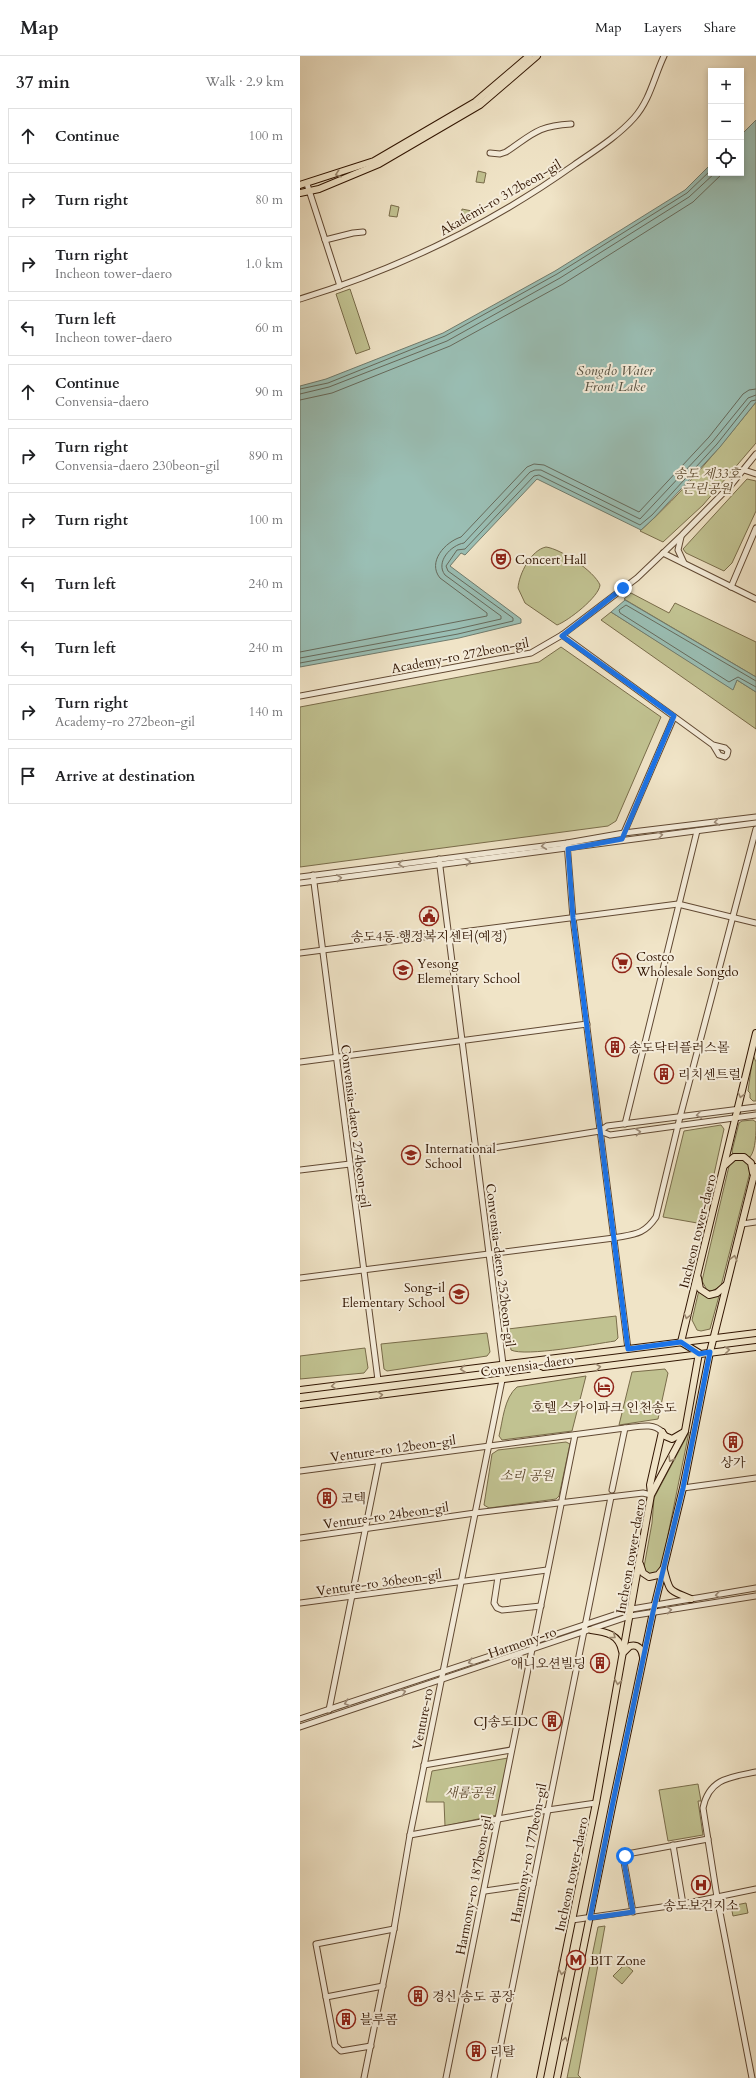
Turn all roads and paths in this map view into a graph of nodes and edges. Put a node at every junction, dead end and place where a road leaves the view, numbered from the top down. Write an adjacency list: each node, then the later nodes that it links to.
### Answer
1 (529, 56): 4 (main road)
2 (537, 56): 4 (main road)
3 (664, 56): 13 (street, Akademi-ro 312beon-gil)
4 (495, 89): 7 (main road, one-way to 7); 9 (main road)
5 (571, 124): 6 (street)
6 (490, 153)
7 (307, 184): 8 (main road); 9 (street)
8 (300, 185)
9 (310, 191): 10 (main road); 12 (street)
10 (300, 193)
11 (363, 232): 12 (street)
12 (325, 240): 13 (street)
13 (340, 286): 14 (street, Akademi-ro 312beon-gil)
14 (300, 299)
15 (756, 454): 16 (street, Academy-ro 272beon-gil)
16 (744, 470): 17 (street); 19 (street, Academy-ro 272beon-gil)
17 (756, 474)
18 (756, 528): 22 (street)
19 (682, 535): 20 (street, Academy-ro 272beon-gil); 21 (street)
20 (663, 553): 21 (street); 24 (street, Academy-ro 272beon-gil)
21 (685, 564): 22 (street)
22 (731, 587): 23 (street)
23 (756, 599)
24 (562, 636): 25 (street, Academy-ro 272beon-gil); 26 (street)
25 (300, 696)
26 (674, 716): 27 (street); 32 (street)
27 (713, 745)
28 (756, 817): 32 (street, one-way to 32)
29 (756, 823): 31 (street)
30 (756, 829): 43 (street)
31 (697, 830): 33 (street, one-way to 31); 42 (street)
32 (624, 833): 33 (street); 34 (street)
33 (622, 839): 35 (street)
34 (567, 843): 35 (street); 36 (street, one-way to 36)
35 (568, 849): 37 (street, one-way to 35); 44 (street)
36 (439, 859): 37 (street, Convensia-daero 252beon-gil); 38 (street, one-way to 38)
37 (440, 865): 40 (street, one-way to 37); 46 (street, Convensia-daero 252beon-gil)
38 (313, 875): 39 (street); 40 (street, Convensia-daero 274beon-gil)
39 (300, 877)
40 (314, 881): 41 (street); 47 (street, Convensia-daero 274beon-gil)
41 (300, 883)
42 (678, 904): 43 (street); 44 (street); 61 (street)
43 (732, 916): 45 (street); 59 (street)
44 (573, 918): 46 (street); 49 (street)
45 (756, 923)
46 (448, 934): 47 (street); 51 (street, Convensia-daero 252beon-gil)
47 (322, 950): 48 (street); 53 (street, Convensia-daero 274beon-gil)
48 (300, 953)
49 (587, 1024): 51 (street); 63 (street)
50 (756, 1033): 52 (main road, Incheon tower-daero)
51 (462, 1042): 53 (street); 64 (street, Convensia-daero 252beon-gil)
52 (754, 1043): 54 (main road); 57 (main road, Incheon tower-daero, one-way to 57)
53 (336, 1057): 55 (street); 65 (street, Convensia-daero 274beon-gil)
54 (756, 1059)
55 (300, 1062)
56 (756, 1107): 57 (street)
57 (737, 1110): 59 (street, one-way to 59); 60 (main road, Incheon tower-daero)
58 (756, 1115): 60 (street)
59 (680, 1117): 61 (street); 62 (street)
60 (736, 1118): 62 (street); 67 (main road, Incheon tower-daero)
61 (625, 1124): 63 (street)
62 (678, 1127): 63 (street, one-way to 62); 72 (street)
63 (600, 1131): 64 (street); 72 (street)
64 (475, 1151): 73 (street, Convensia-daero 252beon-gil)
65 (350, 1164): 68 (street); 74 (street, Convensia-daero 274beon-gil)
66 (756, 1167): 69 (main road, Incheon tower-daero)
67 (723, 1168): 69 (main road); 75 (main road, Incheon tower-daero)
68 (300, 1170)
69 (754, 1177): 71 (main road, Incheon tower-daero)
70 (756, 1222): 71 (street)
71 (742, 1224): 77 (main road, Incheon tower-daero, one-way to 71)
72 (614, 1238): 73 (street); 82 (street)
73 (489, 1254): 74 (street); 86 (street, Convensia-daero 252beon-gil)
74 (364, 1270): 76 (street); 88 (street, Convensia-daero 274beon-gil)
75 (698, 1272): 77 (main road); 80 (main road, Incheon tower-daero, one-way to 80)
76 (300, 1278)
77 (728, 1282): 79 (main road, Incheon tower-daero)
78 (756, 1333): 79 (main road, Convensia-daero)
79 (714, 1338): 80 (main road, Convensia-daero); 83 (main road, Incheon tower-daero)
80 (681, 1342): 82 (main road, Convensia-daero); 84 (main road)
81 (756, 1347): 83 (main road, Convensia-daero, one-way to 81)
82 (628, 1349): 85 (main road, Convensia-daero)
83 (710, 1352): 84 (main road, Convensia-daero); 102 (main road, Incheon tower-daero)
84 (699, 1354): 87 (main road, Convensia-daero, one-way to 84); 93 (main road, Incheon tower-daero)
85 (543, 1359): 86 (main road, Convensia-daero); 87 (main road)
86 (503, 1364): 88 (main road, Convensia-daero, one-way to 88); 89 (street, Venture-ro)
87 (546, 1374): 89 (main road, Convensia-daero)
88 (378, 1380): 90 (main road, Convensia-daero, one-way to 90)
89 (502, 1380): 91 (main road, Convensia-daero, one-way to 89); 98 (street, Venture-ro)
90 (300, 1390)
91 (300, 1405)
92 (625, 1428): 94 (street, Venture-ro 12beon-gil); 95 (street, Venture-ro 12beon-gil); 103 (street)
93 (685, 1431): 96 (main road); 104 (main road, Incheon tower-daero, one-way to 104)
94 (662, 1432): 96 (main road); 97 (main road)
95 (575, 1435): 98 (street, Venture-ro 12beon-gil); 106 (street, Harmony-ro 187beon-gil)
96 (668, 1438): 97 (main road)
97 (661, 1441): 104 (main road)
98 (488, 1446): 99 (street, Venture-ro 12beon-gil); 107 (street, Venture-ro)
99 (379, 1461): 100 (street, Venture-ro 12beon-gil); 108 (street)
100 (300, 1472)
101 (756, 1478): 102 (street)
102 (683, 1488): 111 (main road, Incheon tower-daero)
103 (612, 1490)
104 (651, 1495): 105 (street, Venture-ro 24beon-gil); 110 (main road, Incheon tower-daero)
105 (611, 1497): 106 (street, Venture-ro 24beon-gil); 125 (street, Harmony-ro 177beon-gil)
106 (561, 1503): 107 (street, Venture-ro 24beon-gil); 112 (street, Harmony-ro 187beon-gil)
107 (475, 1513): 108 (street, Venture-ro 24beon-gil); 114 (street, Venture-ro)
108 (365, 1530): 109 (street, Venture-ro 24beon-gil); 117 (street)
109 (300, 1538)
110 (641, 1556): 111 (main road); 122 (main road, Incheon tower-daero)
111 (664, 1567): 118 (main road); 120 (main road, Incheon tower-daero)
112 (548, 1570): 113 (street, Venture-ro 36beon-gil); 121 (street, Harmony-ro 187beon-gil)
113 (498, 1577): 114 (street, Venture-ro 36beon-gil); 121 (street)
114 (460, 1582): 117 (street, Venture-ro 36beon-gil); 132 (street, Venture-ro)
115 (756, 1588): 118 (street, Harmony-ro, one-way to 118)
116 (756, 1596): 123 (street, Harmony-ro, one-way to 116)
117 (352, 1597): 119 (street, Venture-ro 36beon-gil); 134 (street)
118 (691, 1599): 120 (street, Harmony-ro)
119 (300, 1603)
120 (655, 1605): 122 (street, Harmony-ro); 123 (main road, Incheon tower-daero)
121 (541, 1606): 128 (street, Harmony-ro 187beon-gil)
122 (632, 1609): 124 (main road, Incheon tower-daero); 125 (street, Harmony-ro)
123 (653, 1612): 124 (street, Harmony-ro); 131 (main road, Incheon tower-daero)
124 (630, 1616): 126 (street, Harmony-ro); 130 (main road, Incheon tower-daero)
125 (585, 1624): 127 (street, Harmony-ro 177beon-gil); 128 (street, Harmony-ro)
126 (591, 1630): 127 (street, Harmony-ro); 130 (main road, one-way to 130)
127 (583, 1633): 129 (street, Harmony-ro); 142 (street, Harmony-ro 177beon-gil)
128 (534, 1642): 129 (street, Harmony-ro 187beon-gil); 132 (street, Harmony-ro, one-way to 132)
129 (532, 1650): 133 (street, Harmony-ro); 138 (street, Harmony-ro 187beon-gil)
130 (623, 1654): 131 (main road); 141 (main road, Incheon tower-daero, one-way to 141)
131 (643, 1658): 153 (main road, Incheon tower-daero)
132 (442, 1671): 133 (street, Venture-ro); 134 (street, Harmony-ro, one-way to 134)
133 (441, 1680): 135 (street, Harmony-ro, one-way to 133); 139 (street, Venture-ro)
134 (330, 1709): 135 (street); 136 (street, Harmony-ro)
135 (328, 1717): 137 (street, Harmony-ro)
136 (300, 1719)
137 (300, 1727)
138 (512, 1750): 139 (street); 143 (street, Harmony-ro 187beon-gil)
139 (424, 1765): 144 (street, Venture-ro)
140 (756, 1772): 145 (street)
141 (596, 1803): 142 (street); 154 (main road, Incheon tower-daero)
142 (548, 1810): 143 (street); 147 (street, Harmony-ro 177beon-gil)
143 (498, 1819): 144 (street); 149 (street, Harmony-ro 187beon-gil)
144 (410, 1835): 155 (street, Venture-ro)
145 (708, 1839): 146 (street); 150 (street)
146 (673, 1845): 151 (street); 152 (street)
147 (533, 1884): 149 (street); 161 (street, Harmony-ro 177beon-gil)
148 (756, 1889): 150 (street)
149 (485, 1891): 160 (street, Harmony-ro 187beon-gil)
150 (717, 1897): 151 (street); 164 (street)
151 (683, 1904): 152 (street)
152 (633, 1912): 153 (street)
153 (590, 1918): 154 (street); 163 (main road, Incheon tower-daero, one-way to 153)
154 (572, 1920): 162 (main road, Incheon tower-daero, one-way to 162)
155 (394, 1929): 156 (street, Venture-ro); 157 (street)
156 (383, 1986): 157 (street); 158 (street, Venture-ro)
157 (326, 1997): 158 (street)
158 (371, 2046): 159 (street, Venture-ro)
159 (364, 2078)
160 (446, 2078)
161 (494, 2078)
162 (540, 2078)
163 (557, 2078)
164 (752, 2078)

